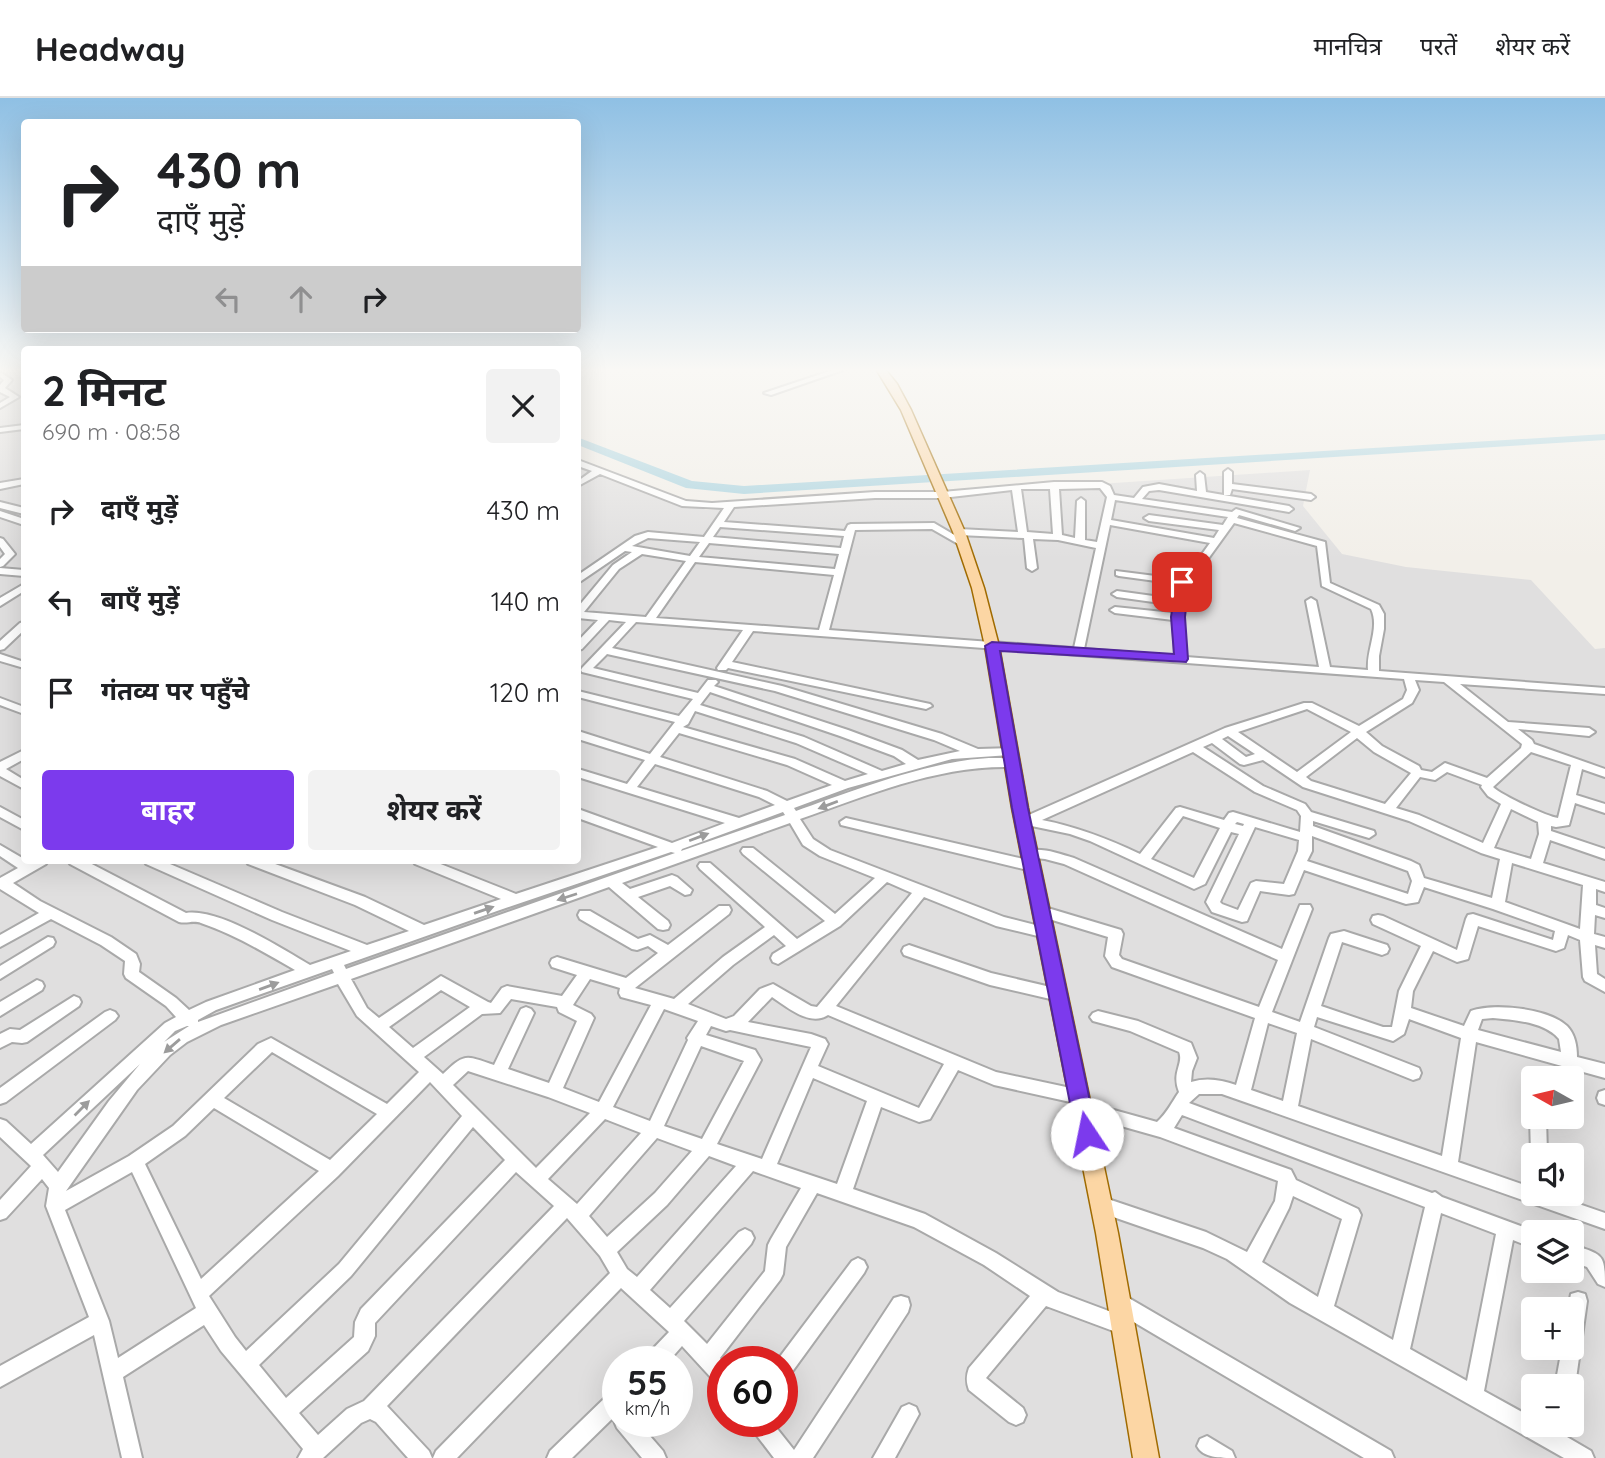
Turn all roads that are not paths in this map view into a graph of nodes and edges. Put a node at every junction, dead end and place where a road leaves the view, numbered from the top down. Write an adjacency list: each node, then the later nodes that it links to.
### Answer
1 (915, 432): 12 (main road)
2 (581, 464): 3 (street)
3 (599, 471): 7 (street); 22 (street)
4 (1228, 472): 10 (street)
5 (1200, 475): 13 (street)
6 (21, 482): 9 (street)
7 (581, 482)
8 (1054, 485): 11 (street); 14 (street); 36 (street)
9 (0, 486)
10 (1227, 486): 15 (street); 16 (street)
11 (1016, 487): 12 (street); 34 (street)
12 (941, 492): 22 (street); 35 (main road)
13 (1202, 493): 15 (street); 17 (street)
14 (1111, 497): 17 (street); 29 (street)
15 (1227, 497): 18 (street)
16 (1311, 497)
17 (1129, 499): 20 (street)
18 (1243, 500): 23 (street); 27 (street)
19 (1081, 501): 39 (street)
20 (1150, 502): 26 (street); 27 (street)
21 (0, 505): 24 (street)
22 (731, 505): 30 (street)
23 (1289, 509)
24 (21, 510)
25 (0, 514): 28 (street)
26 (1149, 518): 27 (street); 31 (street)
27 (1231, 518): 32 (street); 40 (street); 80 (street)
28 (21, 521)
29 (1106, 522): 31 (street); 41 (street)
30 (717, 524): 33 (street); 37 (street)
31 (1140, 528): 40 (street)
32 (1295, 528)
33 (849, 534): 35 (street); 43 (street)
34 (1026, 535): 35 (street); 36 (street); 47 (street)
35 (961, 537): 70 (main road)
36 (1058, 537): 39 (street)
37 (704, 540): 42 (street); 43 (street); 45 (street)
38 (0, 541): 46 (street)
39 (1080, 541): 41 (street)
40 (1217, 541): 48 (street)
41 (1100, 546): 73 (street)
42 (624, 548): 44 (street); 53 (street)
43 (844, 551): 50 (street)
44 (639, 552): 45 (street); 59 (street)
45 (691, 559): 50 (street); 65 (street)
46 (0, 564)
47 (1032, 568)
48 (1197, 568)
49 (0, 571): 51 (street)
50 (837, 572): 68 (street)
51 (21, 573)
52 (1119, 573): 58 (street)
53 (581, 577)
54 (21, 589): 57 (street)
55 (1117, 594): 58 (street)
56 (1311, 601): 78 (street)
57 (0, 603)
58 (1179, 603): 63 (street)
59 (581, 610)
60 (1115, 610): 63 (street)
61 (581, 614): 62 (street)
62 (606, 617): 64 (street); 69 (street)
63 (1178, 617): 75 (street)
64 (634, 619): 65 (street); 72 (street)
65 (649, 620): 67 (street)
66 (21, 628): 71 (street)
67 (750, 628): 68 (street); 76 (street)
68 (823, 633): 70 (street)
69 (581, 644)
70 (992, 646): 73 (street); 101 (main road)
71 (0, 647)
72 (605, 650): 79 (street); 85 (street)
73 (1078, 653): 75 (street)
74 (0, 657): 77 (street)
75 (1181, 659): 78 (street)
76 (725, 664): 79 (street); 87 (street)
77 (21, 665)
78 (1325, 669): 80 (street)
79 (718, 674): 85 (street); 98 (street)
80 (1374, 674): 81 (street)
81 (1408, 677): 82 (street); 92 (street)
82 (1447, 679): 83 (street); 89 (street)
83 (1605, 691)
84 (581, 695): 90 (street)
85 (701, 697): 90 (street); 104 (street); 109 (street)
86 (0, 701): 88 (street)
87 (926, 706)
88 (21, 710)
89 (1505, 724): 93 (street); 97 (street)
90 (681, 725): 102 (street); 113 (street)
91 (1229, 731): 92 (street); 95 (street); 100 (street)
92 (1359, 731): 106 (street); 110 (street)
93 (1589, 733)
94 (581, 736): 102 (street)
95 (1213, 738): 96 (street); 100 (street)
96 (1194, 747): 122 (street); 128 (street)
97 (1529, 747): 103 (street); 112 (street)
98 (975, 752): 101 (street); 104 (street)
99 (21, 756): 105 (street)
100 (1264, 756): 110 (street)
101 (1011, 757): 120 (street, one-way to 120); 122 (main road)
102 (653, 760): 114 (street); 120 (street)
103 (1577, 764): 107 (street); 115 (street)
104 (917, 765): 109 (street)
105 (0, 768): 111 (street)
106 (1417, 773): 112 (street); 117 (street)
107 (1605, 773)
108 (581, 774): 114 (street)
109 (881, 775): 113 (street)
110 (1297, 778): 117 (street)
111 (21, 783)
112 (1489, 783): 116 (street)
113 (844, 785): 120 (street)
114 (630, 789): 123 (street)
115 (1570, 797): 118 (street); 129 (street)
116 (1508, 802): 129 (street); 132 (street)
117 (1388, 809): 132 (street)
118 (1605, 809)
119 (0, 811): 125 (street)
120 (790, 811): 123 (street); 133 (street); 148 (street)
121 (581, 814): 133 (street)
122 (1025, 821): 138 (main road); 139 (street)
123 (739, 822): 133 (street, one-way to 123)
124 (846, 822): 138 (street)
125 (21, 824)
126 (1227, 826): 127 (street); 139 (street); 139 (street)
127 (1250, 827): 128 (street); 145 (street)
128 (1307, 827): 130 (street); 145 (street); 149 (street)
129 (1544, 827): 135 (street); 146 (street)
130 (1369, 834)
131 (0, 850): 137 (street)
132 (1486, 850): 136 (street)
133 (680, 851): 153 (street); 156 (street)
134 (748, 851): 167 (street)
135 (1605, 855)
136 (1507, 856): 146 (street); 157 (street)
137 (21, 858)
138 (1031, 860): 162 (main road); 183 (street)
139 (1142, 861)
140 (35, 864): 150 (street)
141 (81, 864): 186 (street)
142 (158, 864): 180 (street)
143 (261, 864): 171 (street)
144 (428, 864): 156 (street)
145 (1301, 864): 149 (street)
146 (1536, 865): 151 (street)
147 (705, 866): 169 (street)
148 (884, 877): 155 (street); 167 (street)
149 (1419, 881): 157 (street)
150 (1, 883): 164 (street)
151 (1590, 883): 152 (street); 159 (street)
152 (1605, 887)
153 (621, 889): 154 (street); 158 (street, one-way to 158); 168 (street)
154 (685, 890)
155 (921, 891): 172 (street); 198 (street)
156 (516, 899): 158 (street); 171 (street, one-way to 156)
157 (1497, 905): 170 (street)
158 (533, 908): 189 (street)
159 (1588, 908): 163 (street); 173 (street)
160 (1305, 909): 183 (street)
161 (724, 910): 182 (street)
162 (1041, 911): 172 (main road); 203 (street)
163 (1605, 913)
164 (50, 914): 174 (street); 205 (street)
165 (585, 915): 182 (street)
166 (1378, 920): 177 (street)
167 (835, 922): 178 (street)
168 (663, 925)
169 (775, 927): 178 (street); 196 (street)
170 (1563, 928): 173 (street); 177 (street)
171 (423, 931): 180 (street)
172 (1046, 933): 193 (main road)
173 (1587, 938): 176 (street); 192 (street)
174 (0, 942)
175 (48, 943): 188 (street)
176 (1605, 943)
177 (1429, 944): 201 (street)
178 (796, 946): 184 (street)
179 (1382, 948): 199 (street)
180 (367, 951): 189 (street)
181 (909, 951): 193 (street)
182 (668, 953): 190 (street)
183 (1286, 957): 203 (street)
184 (778, 958)
185 (557, 963): 187 (street)
186 (308, 971): 189 (street); 205 (street, one-way to 186)
187 (587, 972): 190 (street); 195 (street)
188 (0, 973)
189 (342, 976): 209 (street); 210 (street)
190 (628, 985): 196 (street)
191 (37, 986): 200 (street)
192 (1605, 986)
193 (1059, 995): 229 (main road)
194 (74, 1002): 214 (street)
195 (566, 1003): 197 (street); 223 (street)
196 (668, 1004): 207 (street); 231 (street)
197 (483, 1007): 209 (street); 215 (street)
198 (826, 1008): 208 (street); 217 (street)
199 (1312, 1009): 201 (street); 211 (street)
200 (0, 1010)
201 (1402, 1011): 212 (street)
202 (526, 1013): 220 (street)
203 (1264, 1015): 211 (street); 224 (street)
204 (110, 1016): 225 (street)
205 (188, 1016): 210 (street); 239 (street, one-way to 205)
206 (1098, 1017): 227 (street)
207 (706, 1019): 208 (street); 213 (street)
208 (733, 1025): 218 (street)
209 (377, 1027): 215 (street)
210 (197, 1030): 247 (street, one-way to 247)
211 (1305, 1030): 221 (street); 230 (street)
212 (1469, 1034): 216 (street); 216 (street); 242 (street)
213 (695, 1038): 235 (street); 237 (street)
214 (0, 1042)
215 (412, 1057): 222 (street)
216 (1569, 1060): 219 (street)
217 (954, 1062): 226 (street); 229 (street)
218 (811, 1070): 226 (street); 241 (street)
219 (1605, 1071)
220 (498, 1073): 222 (street); 223 (street)
221 (1413, 1073)
222 (436, 1078): 232 (street); 233 (street)
223 (554, 1091): 231 (street)
224 (1242, 1092): 227 (street); 230 (street)
225 (0, 1097)
226 (876, 1098): 249 (street)
227 (1182, 1099): 236 (street); 250 (street)
228 (214, 1100): 232 (street); 240 (street); 243 (street)
229 (1080, 1103): 236 (street); 251 (main road)
230 (1289, 1109): 242 (street)
231 (603, 1110): 235 (street); 244 (street)
232 (387, 1112): 243 (street)
233 (473, 1115): 238 (street); 281 (street)
234 (0, 1126): 239 (street)
235 (654, 1130): 237 (street); 254 (street)
236 (1160, 1130): 246 (street)
237 (706, 1147): 241 (street); 260 (street)
238 (517, 1159): 244 (street); 286 (street)
239 (38, 1160): 247 (street); 255 (street)
240 (135, 1161): 252 (street); 267 (street)
241 (759, 1165): 245 (street); 266 (street)
242 (1450, 1165): 248 (street)
243 (332, 1170): 267 (street)
244 (536, 1180): 254 (street)
245 (813, 1184): 249 (street); 277 (street)
246 (1287, 1185): 262 (street); 271 (street)
247 (58, 1186): 252 (street)
248 (1521, 1189)
249 (843, 1192): 268 (street)
250 (1435, 1200): 257 (street); 279 (street)
251 (1102, 1205): 262 (street); 269 (main road)
252 (55, 1206): 273 (street)
253 (1567, 1206): 256 (street)
254 (572, 1211): 260 (street); 285 (street)
255 (0, 1212)
256 (1605, 1221)
257 (1506, 1229): 258 (street); 284 (street)
258 (1521, 1235)
259 (746, 1238): 275 (street)
260 (606, 1251): 264 (street)
261 (1584, 1257): 265 (street)
262 (1251, 1264): 271 (street)
263 (858, 1267): 278 (street)
264 (621, 1275): 266 (street); 298 (street)
265 (1605, 1278)
266 (638, 1290): 275 (street)
267 (198, 1294): 272 (street)
268 (1044, 1294): 274 (street); 288 (street)
269 (1120, 1304): 274 (main road); 306 (street)
270 (901, 1305): 302 (street)
271 (1323, 1310): 279 (street)
272 (207, 1312): 281 (street); 282 (street)
273 (100, 1321): 282 (street); 283 (street)
274 (1124, 1326): 304 (main road)
275 (677, 1327): 276 (street); 280 (street)
276 (665, 1346)
277 (717, 1346)
278 (798, 1348)
279 (1401, 1352): 284 (street)
280 (707, 1357)
281 (245, 1365): 286 (street)
282 (112, 1373): 296 (street)
283 (0, 1377)
284 (1474, 1394): 289 (street)
285 (371, 1408): 295 (street); 297 (street)
286 (285, 1413): 295 (street)
287 (909, 1414): 303 (street)
288 (1016, 1415)
289 (1521, 1416)
290 (602, 1423): 299 (street)
291 (639, 1437): 300 (street)
292 (771, 1437): 301 (street)
293 (1562, 1437): 307 (street)
294 (1207, 1446): 305 (street)
295 (313, 1454)
296 (132, 1458)
297 (422, 1458)
298 (443, 1458)
299 (557, 1458)
300 (656, 1458)
301 (787, 1458)
302 (801, 1458)
303 (883, 1458)
304 (1146, 1458)
305 (1225, 1458)
306 (1384, 1458)
307 (1584, 1458)

